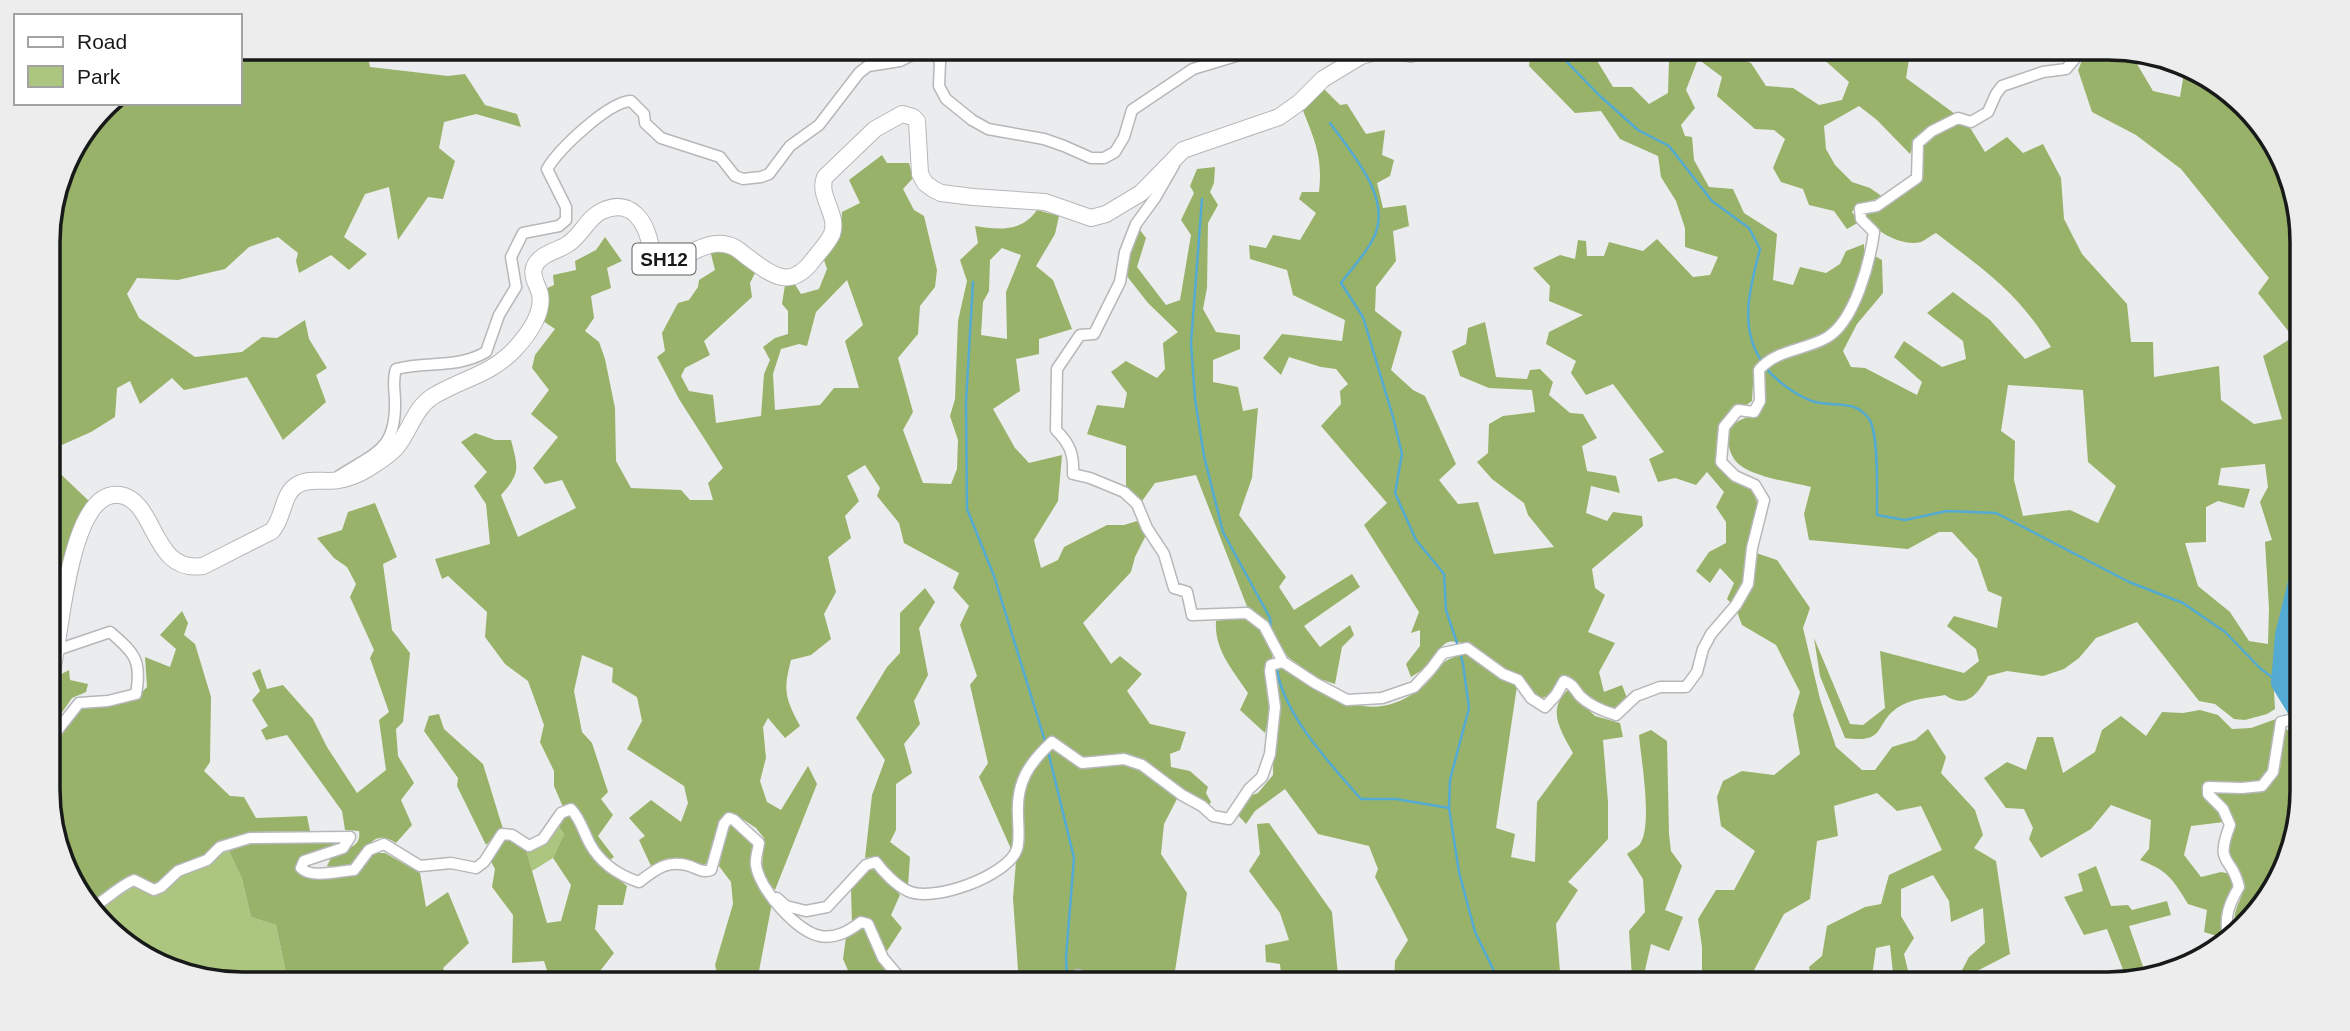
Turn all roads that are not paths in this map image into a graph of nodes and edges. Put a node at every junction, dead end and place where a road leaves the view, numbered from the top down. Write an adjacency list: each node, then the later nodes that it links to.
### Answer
1 (902, 60): 7 (street)
2 (939, 60): 3 (street)
3 (1223, 60)
4 (1354, 60): 6 (main road, SH12)
5 (2074, 60): 10 (street)
6 (1183, 150): 7 (main road, SH12); 10 (street)
7 (330, 481): 8 (main road, SH12)
8 (60, 620)
9 (60, 649): 12 (street)
10 (1283, 662): 13 (street)
11 (2290, 720): 15 (street)
12 (60, 727)
13 (769, 892): 14 (street); 16 (street)
14 (100, 904)
15 (2226, 928)
16 (895, 972)

